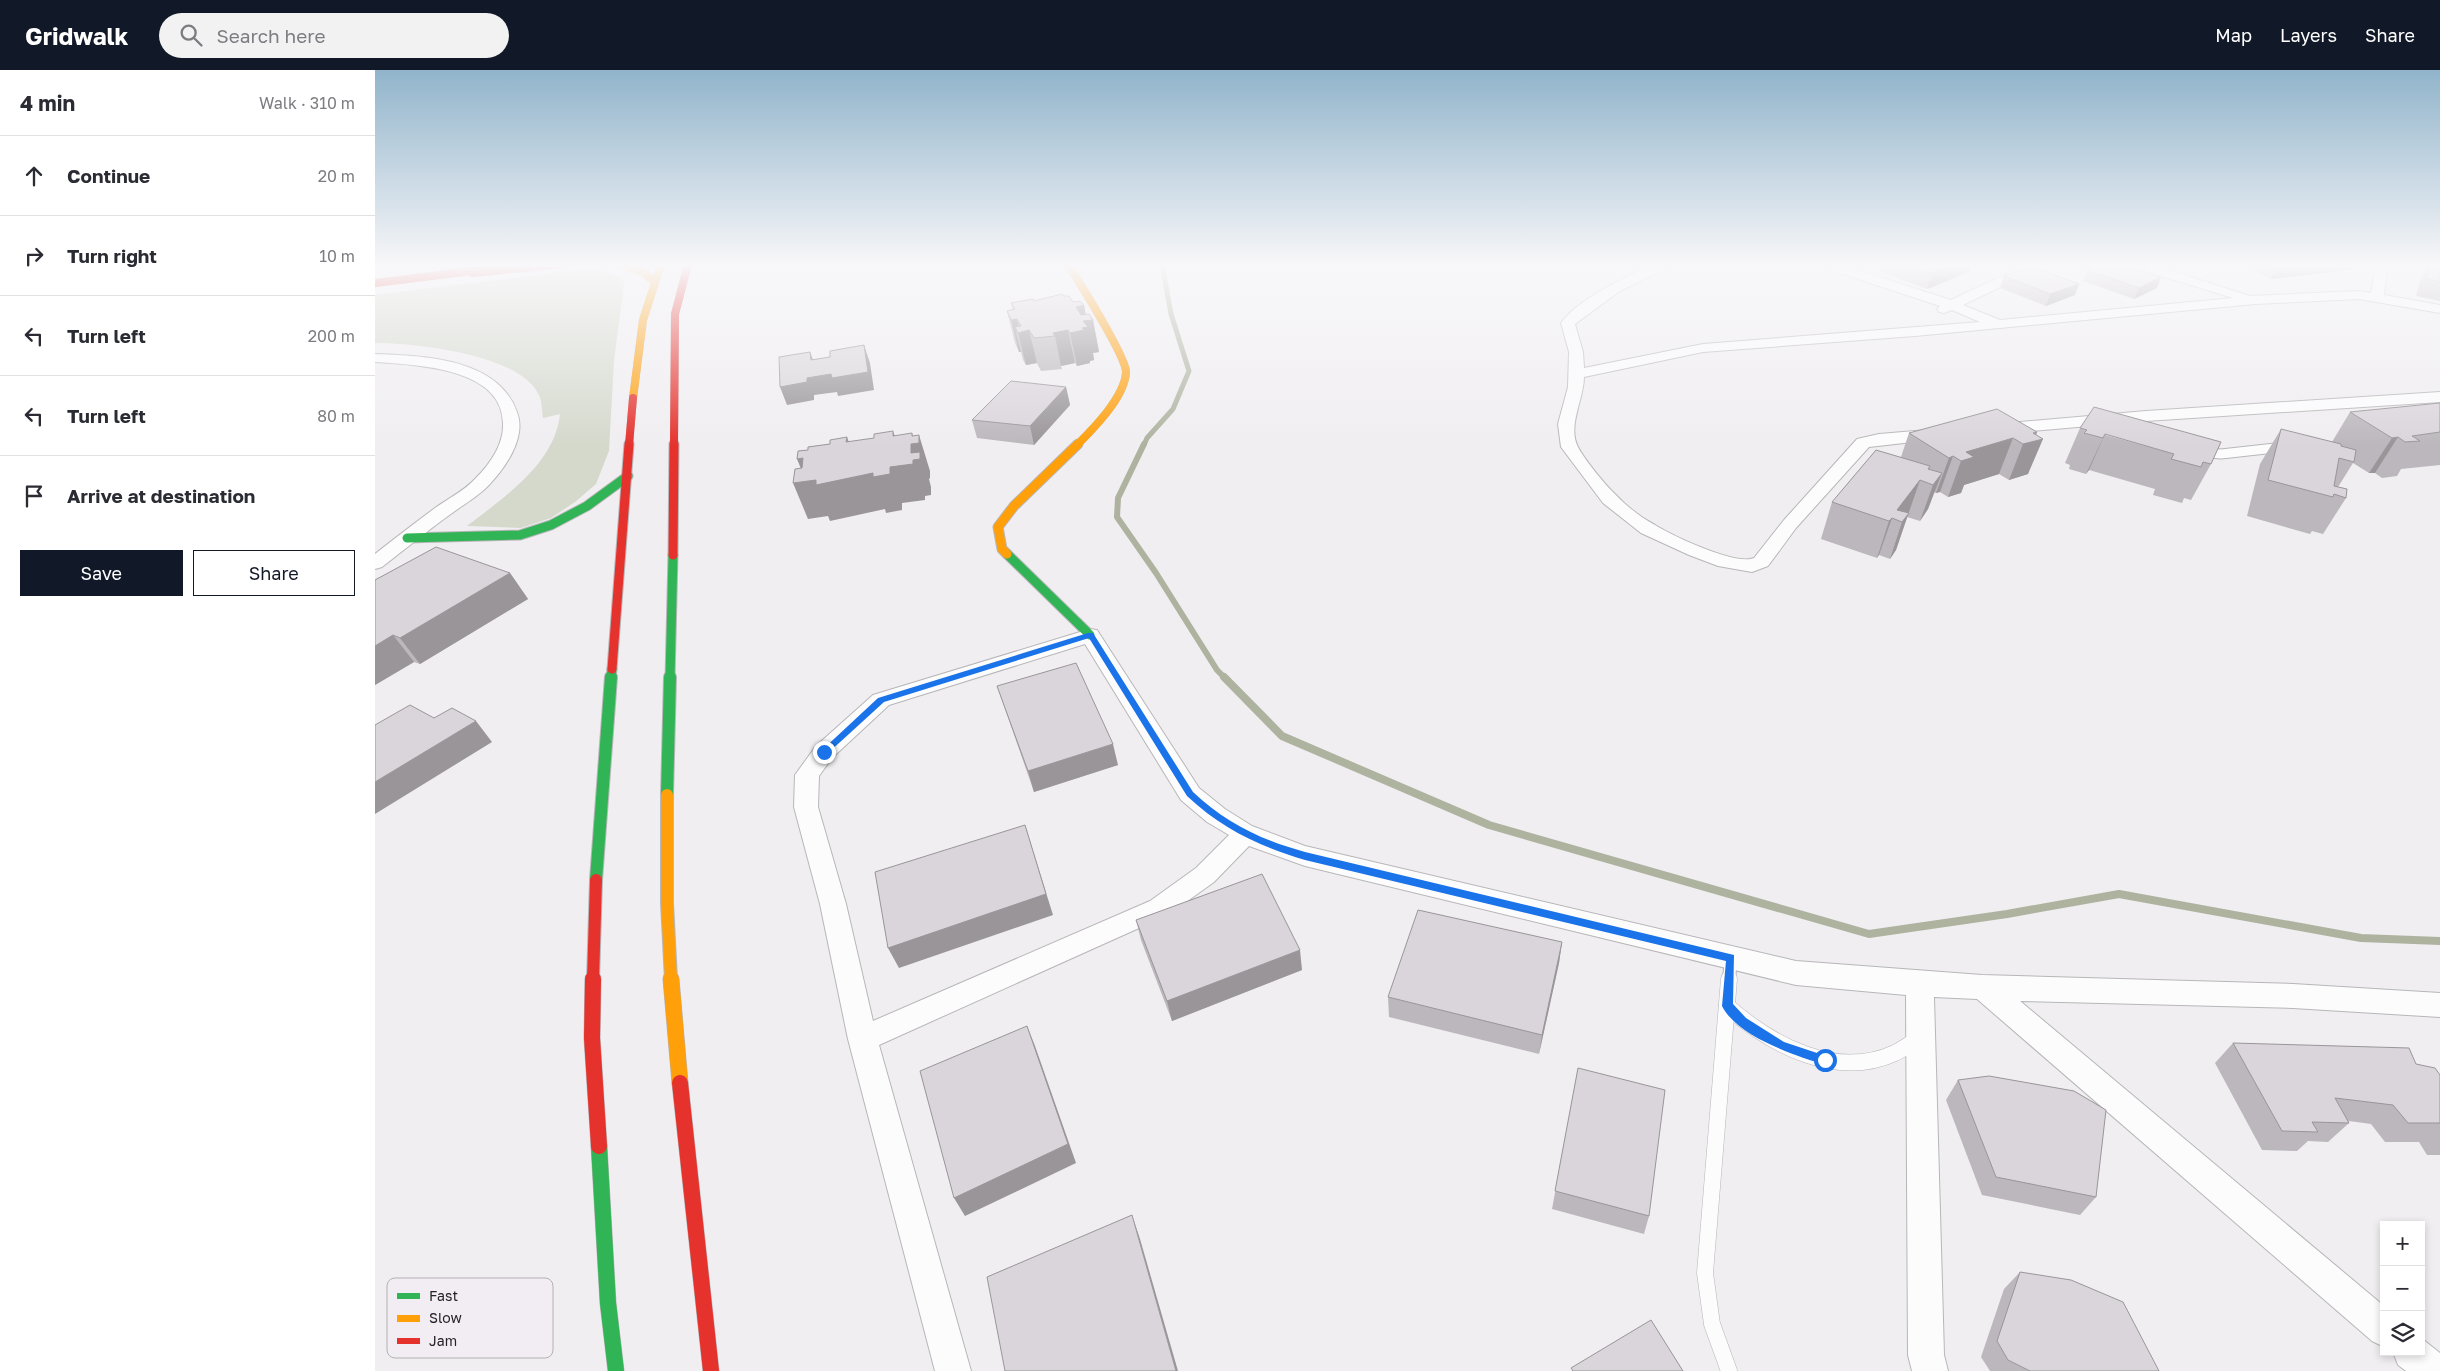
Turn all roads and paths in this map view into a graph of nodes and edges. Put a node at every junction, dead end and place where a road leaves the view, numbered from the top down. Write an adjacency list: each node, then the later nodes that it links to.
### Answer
1 (642, 325): 17 (main road)
2 (675, 325): 29 (main road)
3 (1103, 325): 20 (main road)
4 (1568, 325): 9 (street)
5 (1914, 325): 7 (street)
6 (1992, 325): 7 (street)
7 (1915, 332): 9 (street)
8 (375, 358): 18 (street)
9 (1576, 374): 14 (street)
10 (2440, 397): 11 (street)
11 (2094, 421): 12 (street); 13 (lane)
12 (1987, 430)
13 (2113, 430)
14 (1957, 432)
15 (2297, 446): 16 (lane)
16 (2188, 450)
17 (628, 476): 18 (main road); 30 (main road)
18 (407, 538): 19 (street)
19 (375, 563)
20 (1090, 635): 21 (street); 28 (street)
21 (1244, 834): 22 (street); 28 (street)
22 (1731, 958): 23 (street); 25 (lane)
23 (1920, 984): 24 (street); 27 (street)
24 (1983, 987): 26 (street); 31 (street)
25 (1727, 1006): 27 (lane); 38 (lane)
26 (2440, 1006)
27 (1921, 1036): 39 (street)
28 (863, 1039): 37 (street)
29 (699, 1256): 33 (main road); 36 (main road)
30 (608, 1303): 34 (main road); 35 (main road)
31 (2380, 1326)
32 (2416, 1356): 40 (street)
33 (723, 1362)
34 (608, 1371)
35 (616, 1371)
36 (711, 1371)
37 (953, 1371)
38 (1729, 1371)
39 (1930, 1371)
40 (2433, 1371)

